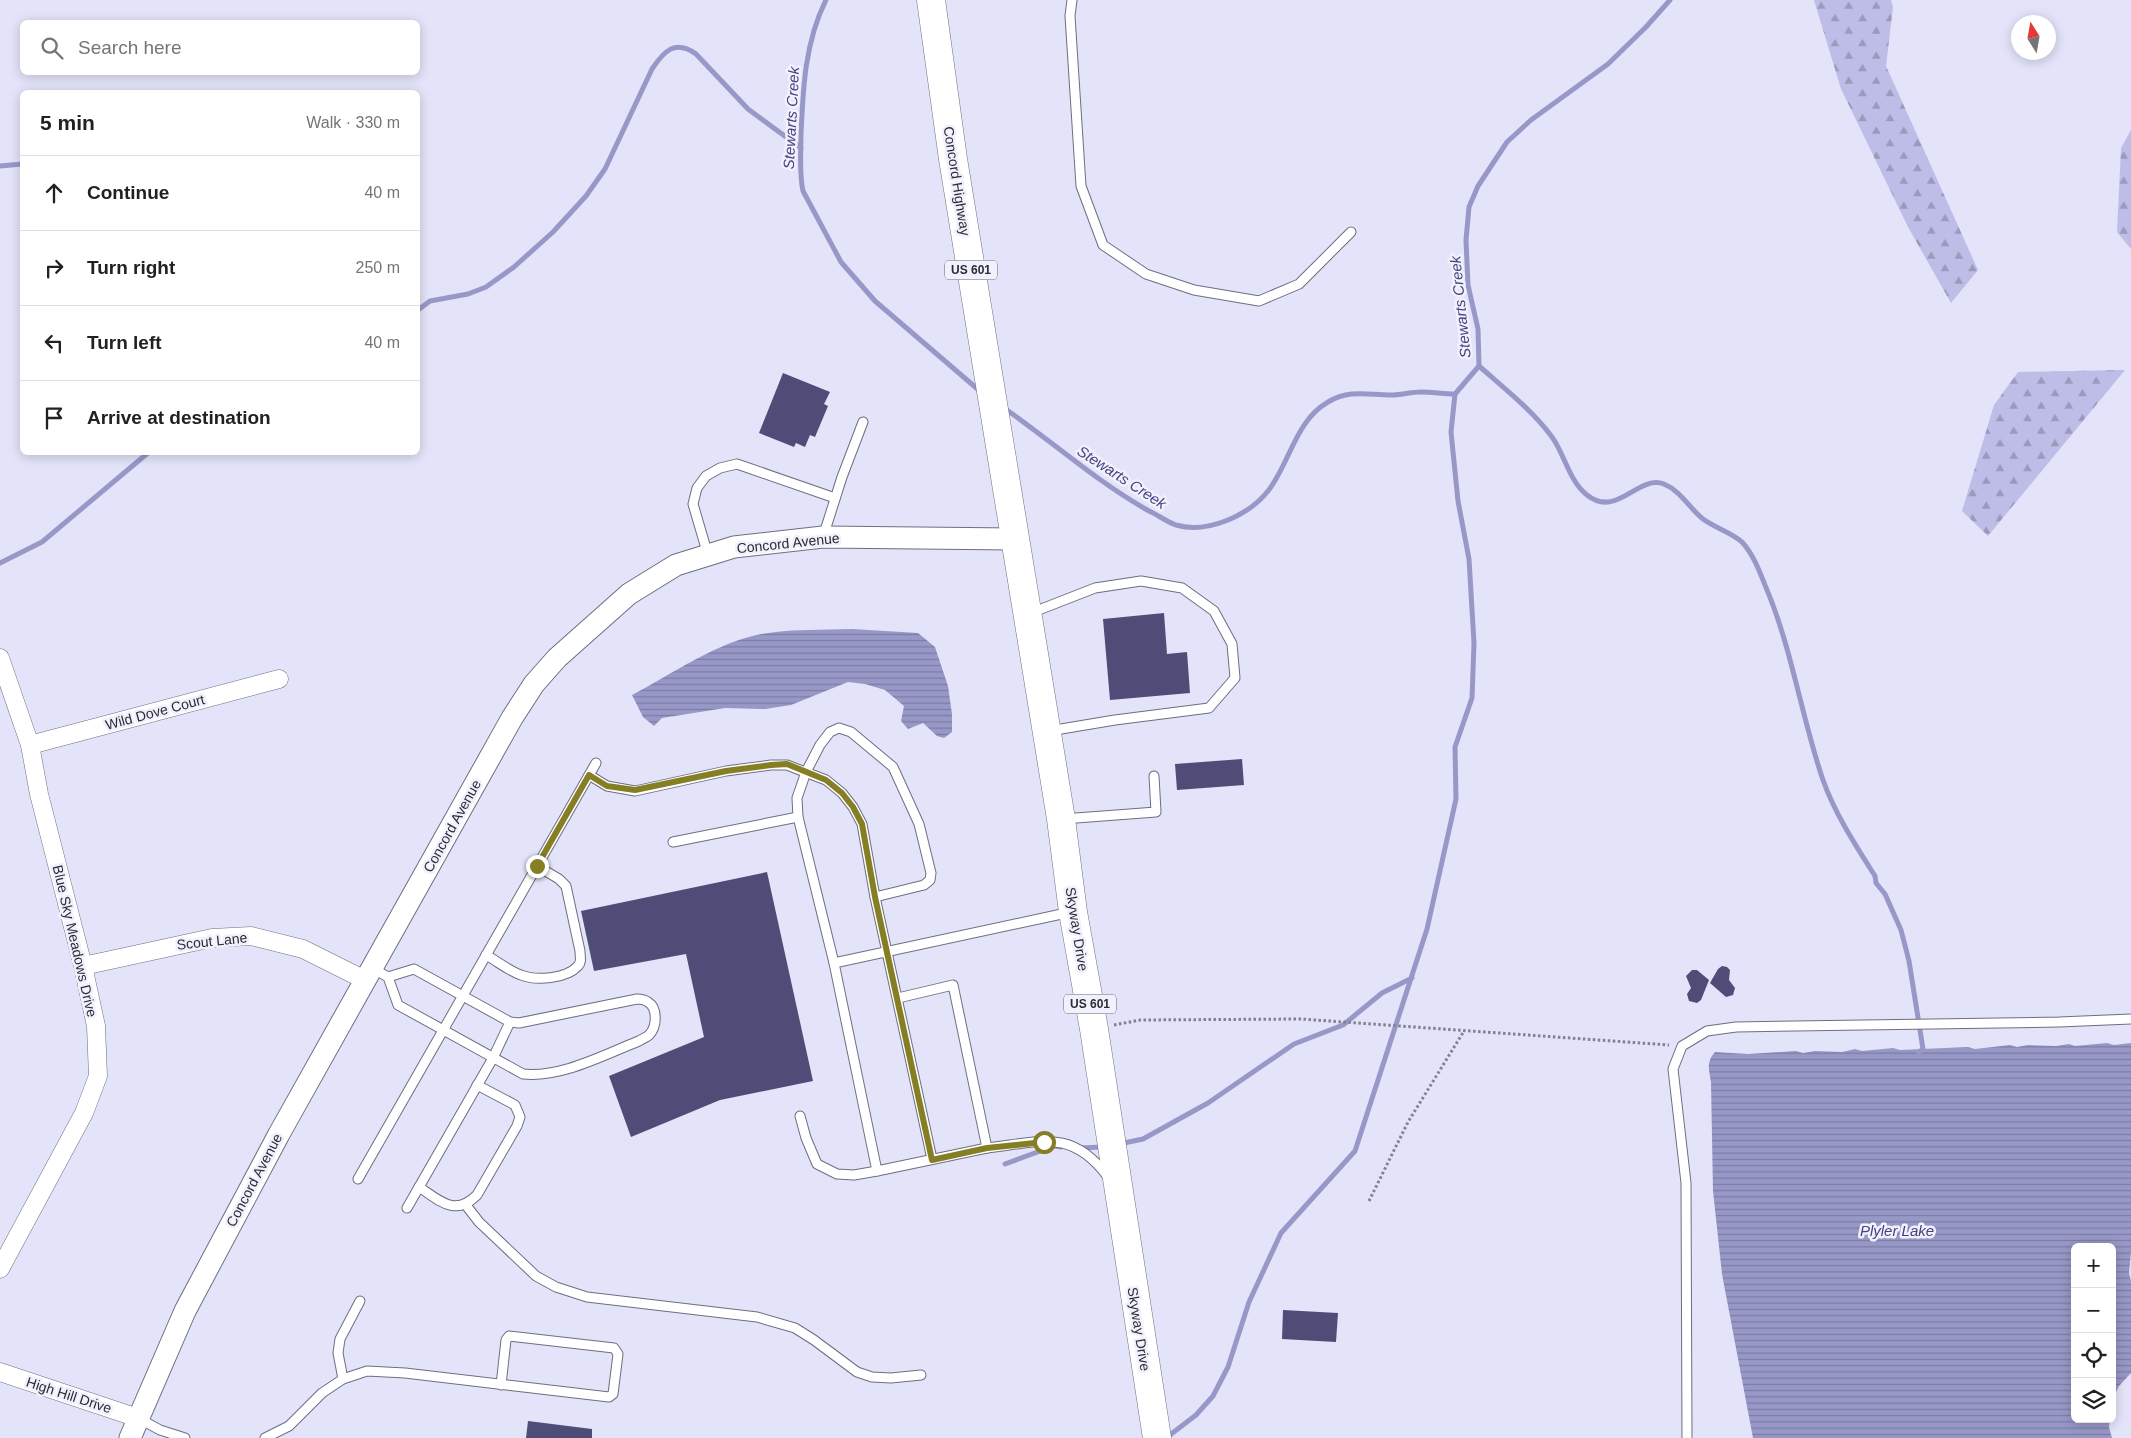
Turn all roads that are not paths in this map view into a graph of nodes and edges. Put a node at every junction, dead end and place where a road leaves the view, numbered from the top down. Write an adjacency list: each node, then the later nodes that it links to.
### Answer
1 (931, 0): 7 (highway, Concord Highway / US 601)
2 (1072, 0): 3 (lane)
3 (1351, 232)
4 (863, 422): 5 (lane)
5 (835, 498): 6 (lane); 8 (lane)
6 (823, 537): 7 (street, Concord Avenue); 8 (street, Concord Avenue)
7 (1014, 539): 9 (highway, Skyway Drive / US 601)
8 (708, 555): 28 (street, Concord Avenue)
9 (1027, 616): 12 (highway, Skyway Drive / US 601); 12 (lane)
10 (0, 658): 13 (street, Blue Sky Meadows Drive)
11 (279, 679): 13 (street, Wild Dove Court)
12 (1046, 731): 19 (highway, Skyway Drive / US 601)
13 (30, 745): 27 (street, Blue Sky Meadows Drive)
14 (596, 763): 16 (lane)
15 (806, 772): 16 (lane); 18 (lane); 22 (lane); 22 (lane)
16 (589, 775): 21 (lane)
17 (1154, 776): 19 (lane)
18 (798, 817): 20 (lane); 26 (lane)
19 (1061, 819): 23 (highway, Skyway Drive / US 601)
20 (673, 842)
21 (537, 866): 25 (lane); 25 (lane)
22 (875, 897): 24 (lane)
23 (1073, 912): 24 (lane); 42 (highway, Skyway Drive / US 601)
24 (888, 952): 26 (lane); 30 (lane)
25 (486, 955): 29 (lane)
26 (834, 964): 39 (lane)
27 (83, 966): 28 (street, Scout Lane); 45 (street, Blue Sky Meadows Drive)
28 (375, 975): 29 (lane); 33 (lane); 51 (street, Concord Avenue)
29 (462, 997): 32 (lane); 33 (lane)
30 (898, 998): 37 (lane); 38 (lane)
31 (2131, 1019): 56 (lane)
32 (510, 1022): 34 (lane); 34 (lane)
33 (443, 1031): 34 (lane); 40 (lane)
34 (493, 1058): 35 (lane)
35 (477, 1085): 41 (lane); 43 (lane)
36 (800, 1116): 39 (lane)
37 (987, 1148): 38 (lane); 42 (lane)
38 (932, 1160): 39 (lane)
39 (877, 1171)
40 (358, 1179)
41 (419, 1188): 43 (lane); 44 (lane)
42 (1117, 1189): 55 (highway, Skyway Drive / US 601)
43 (465, 1204): 48 (lane)
44 (407, 1208)
45 (0, 1269)
46 (360, 1301): 49 (lane)
47 (0, 1372): 51 (street, High Hill Drive)
48 (921, 1375)
49 (343, 1379): 50 (lane); 54 (lane)
50 (502, 1385): 50 (lane)
51 (138, 1418): 52 (street, Concord Avenue); 53 (lane)
52 (130, 1438)
53 (185, 1438)
54 (265, 1438)
55 (1157, 1438)
56 (1687, 1438)

